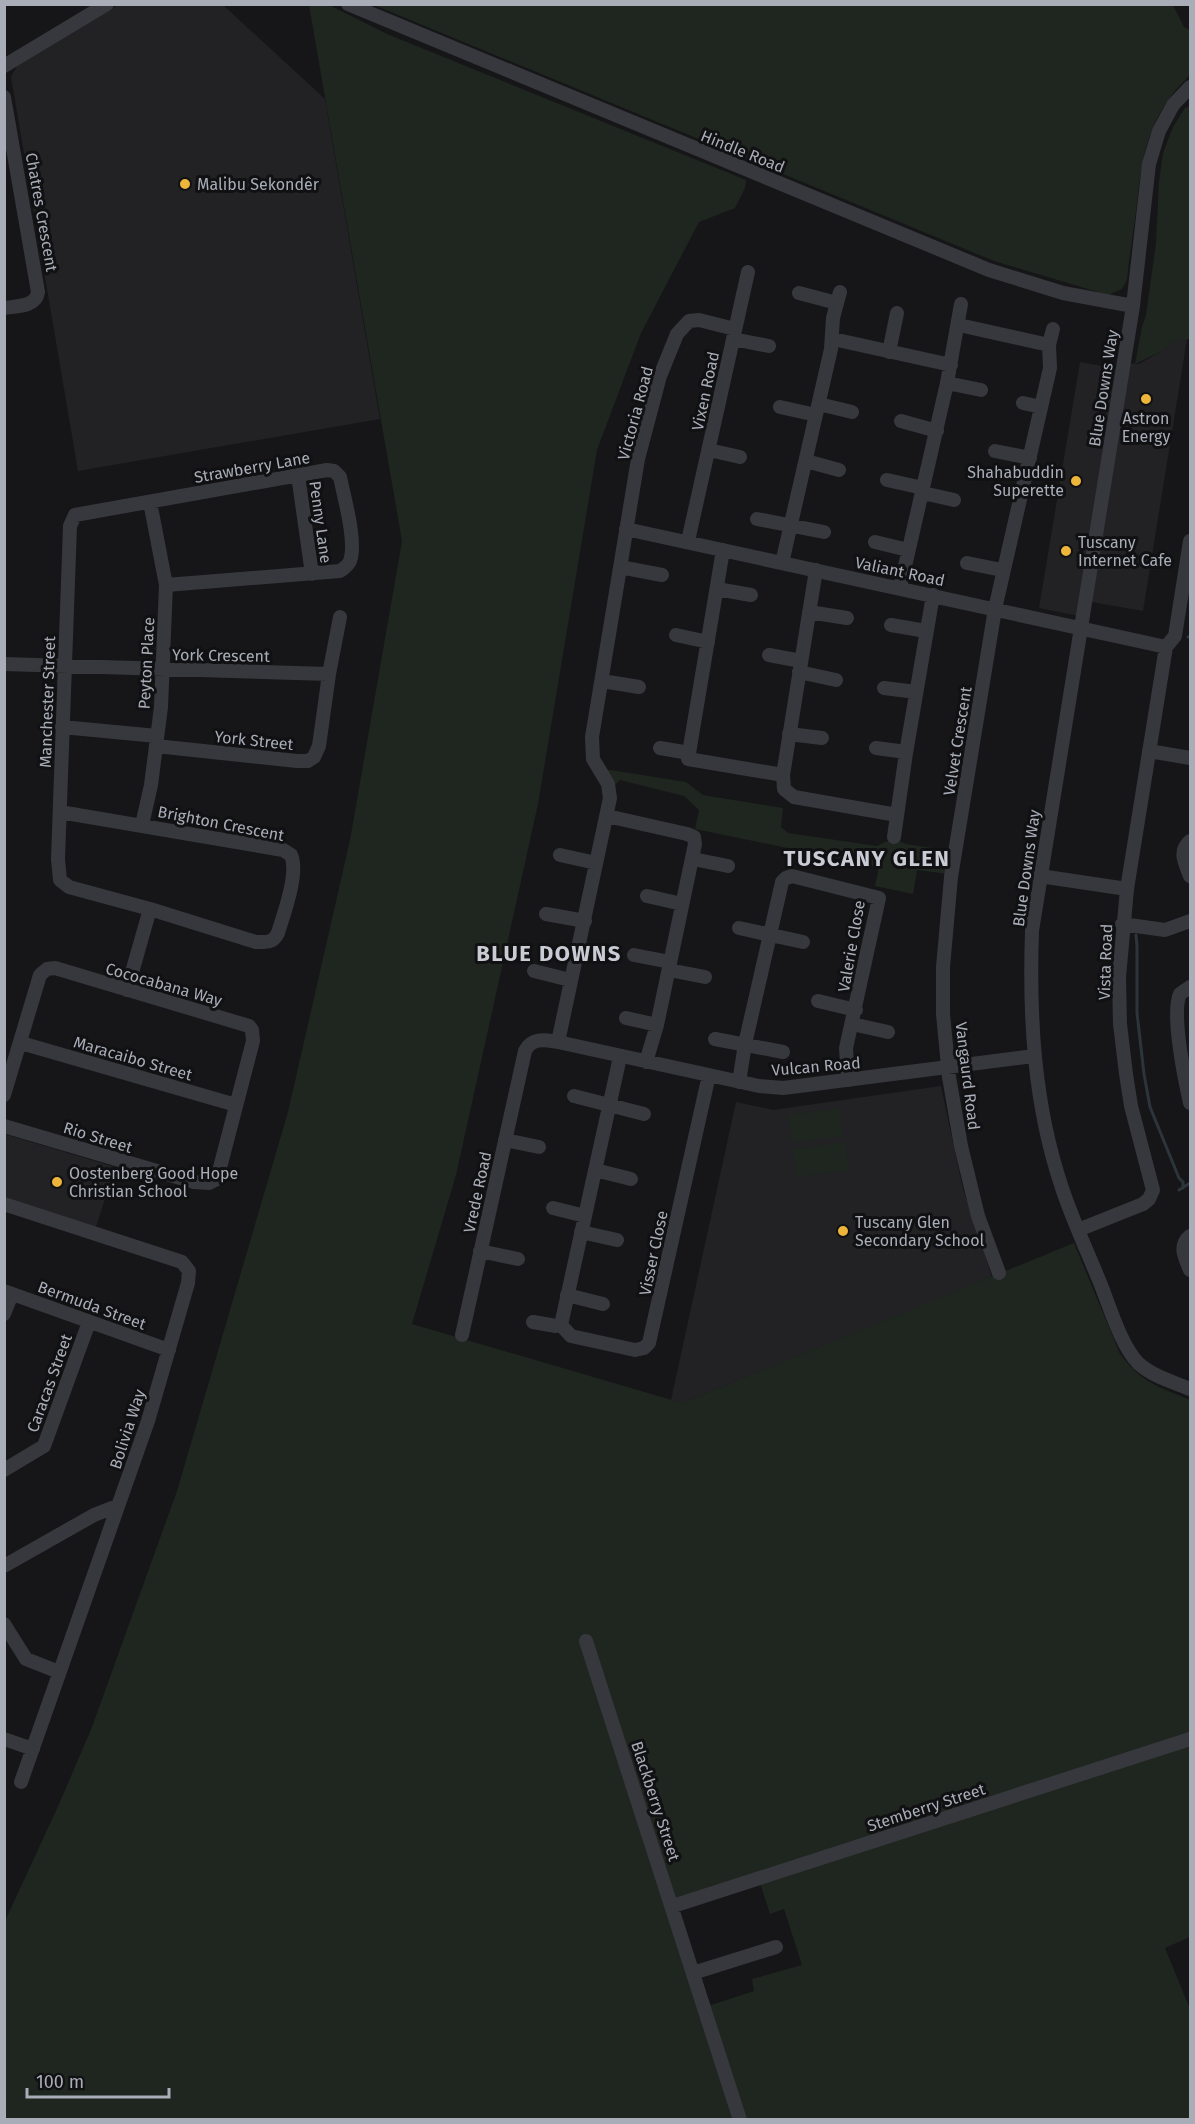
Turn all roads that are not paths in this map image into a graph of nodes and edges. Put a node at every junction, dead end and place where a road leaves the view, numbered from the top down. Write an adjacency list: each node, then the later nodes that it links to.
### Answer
1 (107, 4): 3 (street)
2 (348, 4): 9 (street, Hindle Road)
3 (4, 66)
4 (1191, 87): 9 (street, Blue Downs Way)
5 (4, 97): 10 (street, Chatres Crescent)
6 (748, 272): 14 (street, Vixen Road)
7 (799, 293): 15 (street)
8 (961, 304): 12 (street)
9 (1133, 306): 67 (street, Blue Downs Way)
10 (4, 309)
11 (897, 313): 18 (street)
12 (959, 325): 16 (street); 19 (street)
13 (1053, 329): 16 (street, Velvet Crescent)
14 (734, 334): 17 (street, Vixen Road); 29 (street, Vixen Road); 43 (street, Victoria Road)
15 (833, 339): 18 (street); 25 (street)
16 (1049, 345): 24 (street, Velvet Crescent)
17 (769, 346)
18 (889, 352): 19 (street)
19 (951, 365): 20 (street)
20 (947, 383): 21 (street); 28 (street)
21 (981, 390)
22 (1023, 403): 24 (street)
23 (780, 406): 25 (street)
24 (1041, 407): 32 (street, Velvet Crescent)
25 (818, 410): 26 (street); 33 (street)
26 (852, 412)
27 (900, 421): 28 (street)
28 (937, 431): 37 (street)
29 (709, 450): 31 (street, Vixen Road); 45 (street, Vixen Road)
30 (995, 451): 32 (street)
31 (740, 457)
32 (1030, 458): 54 (street, Velvet Crescent)
33 (806, 461): 34 (street); 42 (street)
34 (839, 470)
35 (298, 476): 39 (street, Strawberry Lane); 55 (street, Penny Lane); 55 (street, Strawberry Lane)
36 (887, 480): 37 (street)
37 (923, 490): 38 (street); 49 (street)
38 (954, 500)
39 (150, 502): 40 (street, Strawberry Lane); 57 (street, Peyton Place)
40 (75, 515): 74 (street, Manchester Street)
41 (757, 519): 42 (street)
42 (789, 525): 44 (street); 50 (street)
43 (626, 529): 45 (street, Valiant Road); 52 (street, Victoria Road)
44 (824, 532)
45 (688, 541): 48 (street, Valiant Road)
46 (875, 542): 49 (street)
47 (1190, 543): 71 (street, Vista Road)
48 (723, 550): 50 (street, Valiant Road); 59 (street)
49 (908, 550): 58 (street)
50 (782, 562): 53 (street, Valiant Road)
51 (967, 563): 54 (street)
52 (620, 567): 56 (street); 79 (street, Victoria Road)
53 (816, 570): 58 (street, Valiant Road); 63 (street)
54 (1002, 570): 62 (street, Velvet Crescent)
55 (312, 574): 57 (street, Strawberry Lane)
56 (662, 575)
57 (166, 585): 76 (street, Peyton Place)
58 (900, 588): 61 (street, Valiant Road)
59 (717, 589): 60 (street); 70 (street)
60 (751, 595)
61 (933, 596): 62 (street, Valiant Road); 68 (street)
62 (994, 609): 67 (street, Valiant Road); 106 (street, Velvet Crescent)
63 (809, 612): 65 (street); 75 (street)
64 (340, 617): 77 (street, York Street)
65 (847, 618)
66 (891, 625): 68 (street)
67 (1080, 627): 71 (street, Valiant Road); 104 (street, Blue Downs Way)
68 (926, 631): 82 (street)
69 (676, 635): 70 (street)
70 (708, 642): 91 (street)
71 (1166, 647): 89 (street, Vista Road)
72 (769, 655): 75 (street)
73 (4, 664): 74 (street, York Crescent)
74 (65, 666): 76 (street, York Crescent); 83 (street, Manchester Street)
75 (800, 667): 78 (street); 84 (street)
76 (163, 670): 77 (street, York Crescent); 86 (street, Peyton Place)
77 (329, 674): 86 (street, York Street)
78 (836, 680)
79 (602, 681): 80 (street); 96 (street, Victoria Road)
80 (639, 687)
81 (884, 688): 82 (street)
82 (916, 692): 90 (street)
83 (62, 727): 86 (street, York Street); 94 (street, Manchester Street)
84 (789, 734): 85 (street); 93 (street)
85 (822, 738)
86 (157, 741): 97 (street, Peyton Place)
87 (660, 748): 91 (street)
88 (876, 748): 90 (street)
89 (1149, 751): 92 (street); 108 (street, Vista Road)
90 (906, 752): 95 (street)
91 (689, 753): 93 (street)
92 (1191, 758)
93 (783, 775): 95 (street)
94 (60, 812): 97 (street, Brighton Crescent); 107 (street, Manchester Street)
95 (897, 815): 98 (street)
96 (607, 816): 101 (street); 102 (street, Victoria Road)
97 (142, 825): 111 (street, Brighton Crescent)
98 (894, 837)
99 (1191, 841): 105 (street)
100 (560, 855): 102 (street)
101 (693, 859): 103 (street); 110 (street)
102 (596, 863): 113 (street, Victoria Road)
103 (728, 866)
104 (1040, 876): 108 (street); 138 (street, Blue Downs Way)
105 (1191, 876)
106 (951, 877): 141 (street, Vangaurd Road)
107 (69, 887): 111 (street, Brighton Crescent)
108 (1126, 889): 115 (street, Vista Road)
109 (647, 896): 110 (street)
110 (682, 903): 120 (street)
111 (150, 909): 125 (street)
112 (546, 914): 113 (street)
113 (585, 921): 123 (street, Victoria Road)
114 (1191, 921): 115 (street)
115 (1122, 924): 160 (street, Vista Road)
116 (739, 928): 117 (street)
117 (771, 934): 118 (street); 127 (street, Valerie Close); 136 (street, Valerie Close)
118 (803, 942)
119 (634, 955): 120 (street)
120 (669, 966): 122 (street); 130 (street)
121 (534, 971): 123 (street)
122 (705, 977)
123 (570, 980): 134 (street, Victoria Road)
124 (1191, 987): 147 (street)
125 (126, 990): 135 (street, Cococabana Way); 148 (street, Cococabana Way)
126 (818, 1001): 127 (street, Valerie Close)
127 (856, 1010): 129 (street, Valerie Close)
128 (626, 1018): 130 (street)
129 (852, 1024): 131 (street); 143 (street, Valerie Close)
130 (657, 1025): 140 (street)
131 (888, 1032)
132 (715, 1039): 136 (street)
133 (532, 1042): 134 (street, Vulcan Road); 152 (street, Vrede Road)
134 (558, 1042): 139 (street, Vulcan Road)
135 (21, 1043): 145 (street, Cococabana Way); 148 (street, Maracaibo Street)
136 (745, 1044): 137 (street); 144 (street, Valerie Close)
137 (783, 1052)
138 (1034, 1056): 141 (street, Vulcan Road); 160 (street, Blue Downs Way)
139 (620, 1057): 140 (street, Vulcan Road); 149 (street)
140 (646, 1062): 142 (street, Vulcan Road)
141 (948, 1067): 143 (street, Vulcan Road); 167 (street, Vangaurd Road)
142 (709, 1075): 144 (street, Vulcan Road); 174 (street, Visser Close)
143 (848, 1080): 144 (street, Vulcan Road)
144 (739, 1082)
145 (4, 1095)
146 (574, 1096): 149 (street)
147 (1191, 1103)
148 (236, 1105): 155 (street, Cococabana Way)
149 (609, 1105): 150 (street); 154 (street)
150 (644, 1114)
151 (4, 1126): 155 (street, Rio Street)
152 (505, 1140): 153 (street, Vrede Road); 164 (street, Vrede Road)
153 (539, 1147)
154 (595, 1170): 156 (street); 159 (street)
155 (217, 1179)
156 (631, 1179)
157 (4, 1204): 176 (street, Bolivia Way)
158 (553, 1208): 159 (street)
159 (585, 1215): 161 (street)
160 (1078, 1230): 177 (street, Blue Downs Way)
161 (581, 1232): 163 (street); 169 (street)
162 (1191, 1236): 166 (street)
163 (617, 1240)
164 (480, 1251): 165 (street, Vrede Road); 175 (street, Vrede Road)
165 (518, 1259)
166 (1191, 1270)
167 (999, 1273)
168 (8, 1293): 171 (street); 172 (street, Bermuda Street)
169 (567, 1295): 170 (street); 174 (street)
170 (603, 1304)
171 (4, 1314)
172 (89, 1322): 176 (street, Bermuda Street); 178 (street, Caracas Street)
173 (533, 1322): 174 (street, Visser Close)
174 (561, 1325)
175 (462, 1335)
176 (169, 1350): 179 (street, Bolivia Way)
177 (1191, 1389)
178 (4, 1470)
179 (117, 1506): 180 (street); 183 (street, Bolivia Way)
180 (4, 1566)
181 (4, 1624): 183 (street)
182 (586, 1641): 188 (street, Blackberry Street)
183 (59, 1672): 186 (street, Bolivia Way)
184 (4, 1739): 186 (street)
185 (1191, 1739): 188 (street, Stemberry Street)
186 (33, 1749): 187 (street, Bolivia Way)
187 (21, 1782)
188 (673, 1906): 190 (street, Blackberry Street)
189 (776, 1947): 190 (street)
190 (693, 1973): 191 (street, Blackberry Street)
191 (740, 2120)

